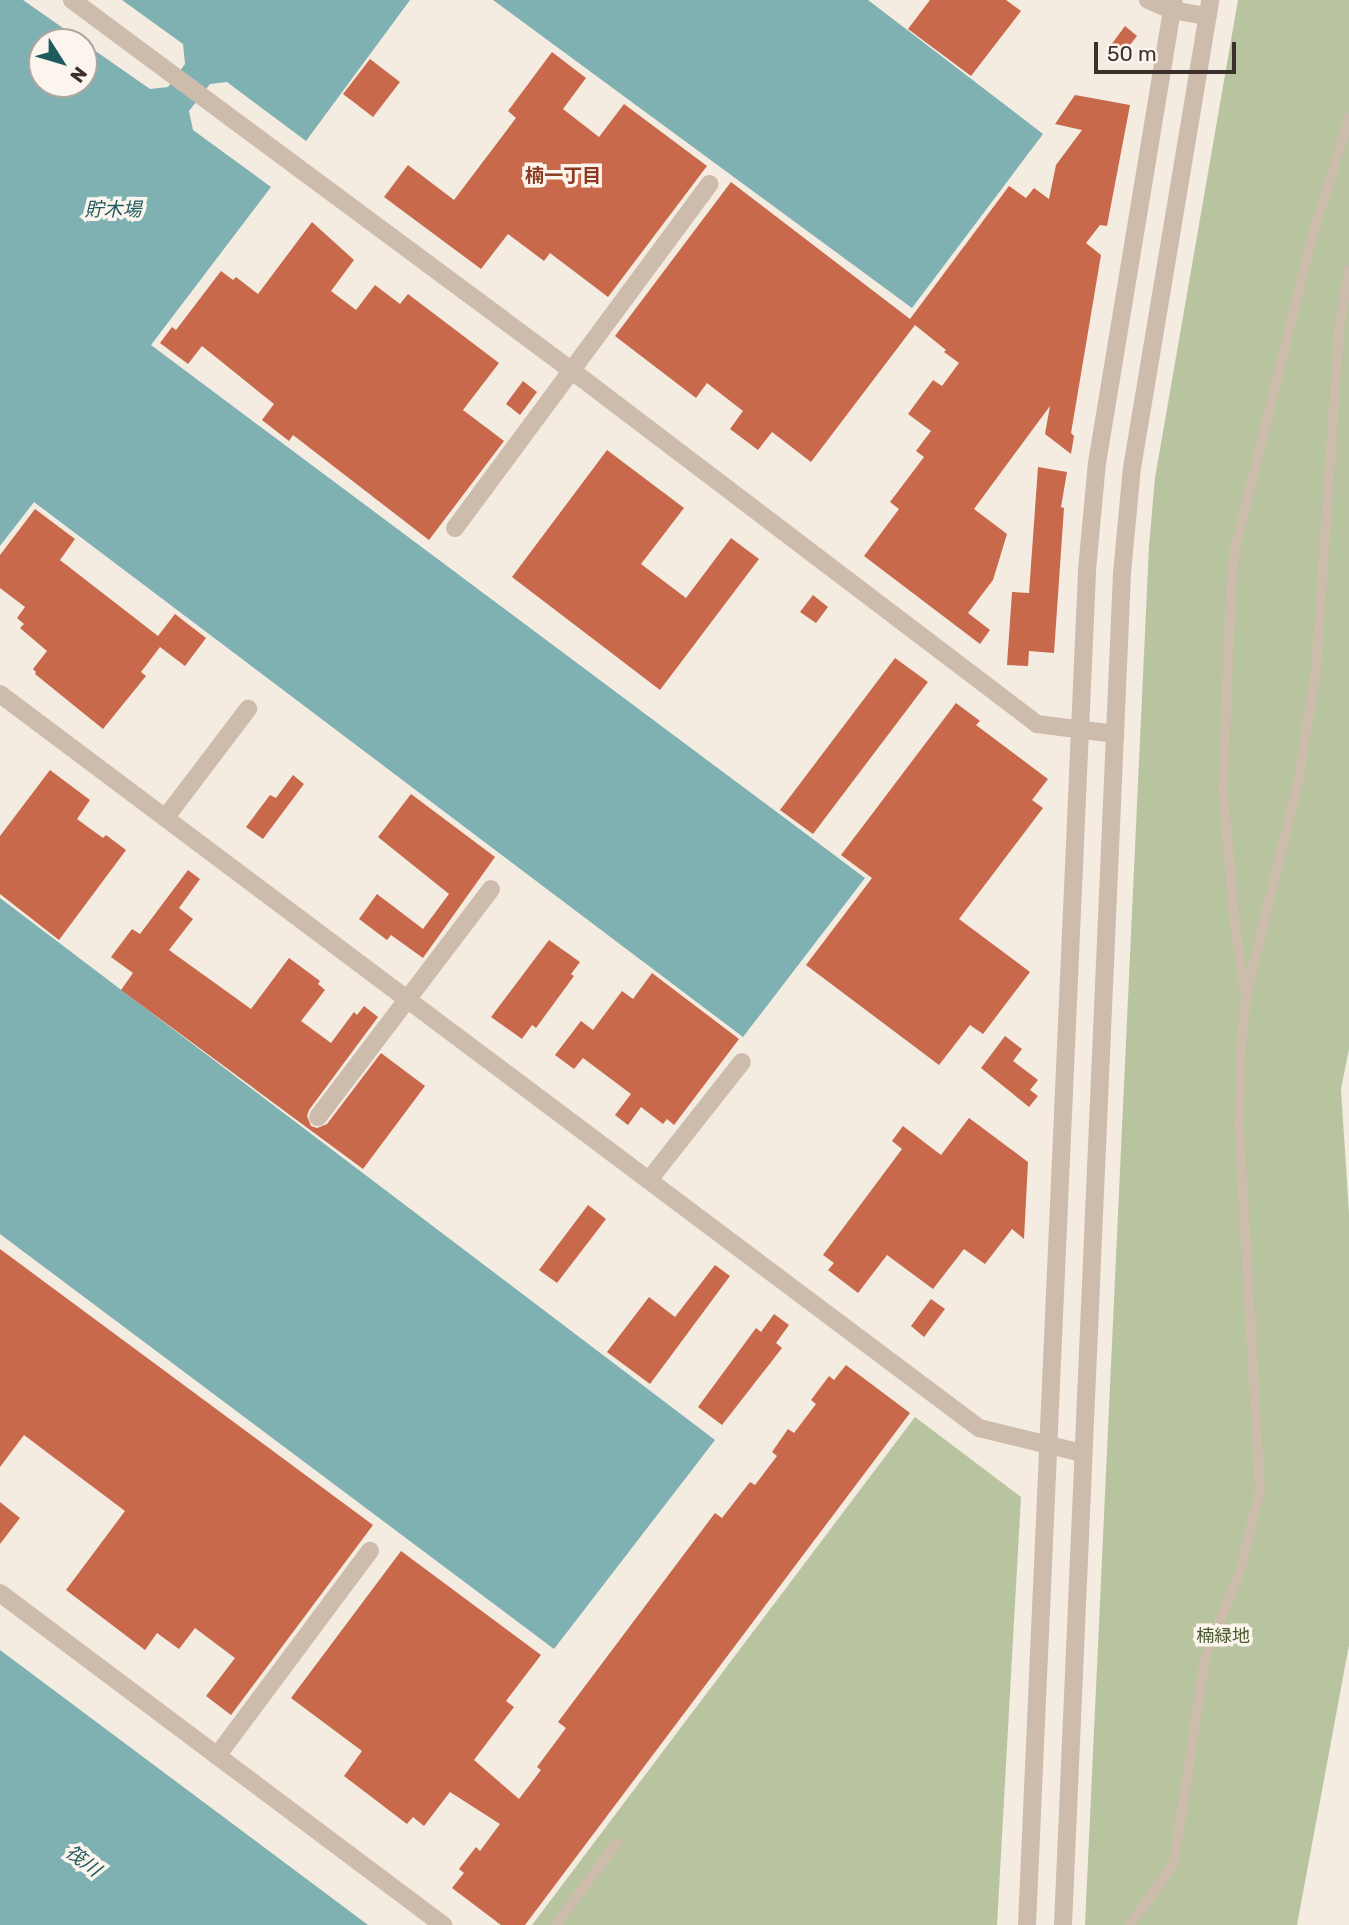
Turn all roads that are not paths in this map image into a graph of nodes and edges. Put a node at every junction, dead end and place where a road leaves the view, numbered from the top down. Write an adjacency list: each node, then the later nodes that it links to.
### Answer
1 (72, 0): 8 (street)
2 (1148, 0): 3 (street)
3 (1173, 5): 4 (street); 12 (street)
4 (1209, 8): 13 (street)
5 (1349, 118): 16 (lane)
6 (710, 184): 8 (street)
7 (1349, 270): 16 (lane)
8 (571, 370): 9 (street); 12 (street)
9 (454, 528)
10 (0, 694): 14 (street)
11 (248, 709): 14 (street)
12 (1080, 730): 13 (street); 21 (street)
13 (1115, 734): 22 (street)
14 (166, 817): 17 (street)
15 (491, 889): 17 (street)
16 (1246, 996): 31 (lane)
17 (407, 998): 19 (street); 20 (street)
18 (742, 1062): 20 (street)
19 (318, 1117)
20 (649, 1180): 21 (street)
21 (1047, 1444): 22 (street); 29 (street)
22 (1082, 1452): 30 (street)
23 (370, 1550): 25 (street)
24 (0, 1593): 25 (street)
25 (217, 1756): 27 (street)
26 (616, 1843): 28 (lane)
27 (443, 1925)
28 (556, 1925)
29 (1027, 1925)
30 (1063, 1925)
31 (1130, 1925)

